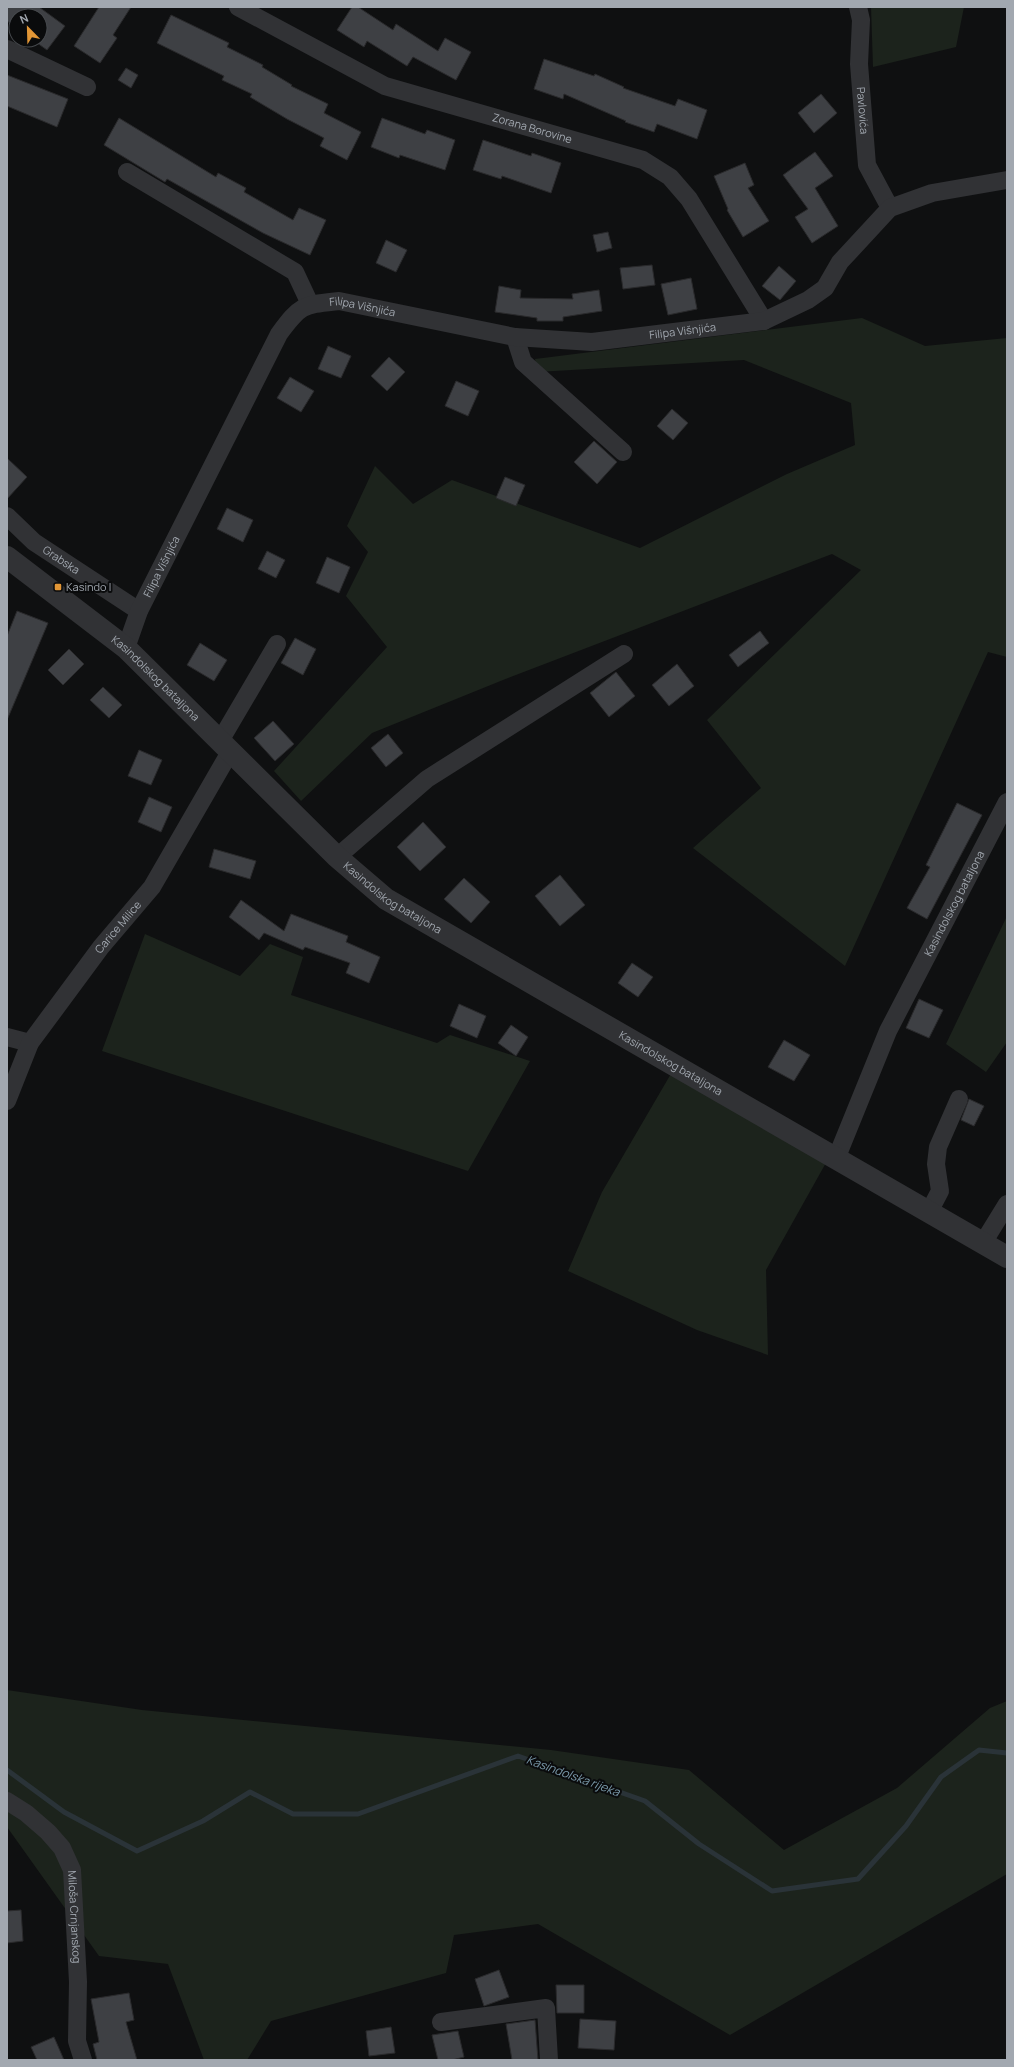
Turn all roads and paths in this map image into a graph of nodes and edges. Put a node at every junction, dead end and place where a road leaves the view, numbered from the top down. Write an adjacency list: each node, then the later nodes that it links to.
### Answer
1 (238, 7): 9 (street, Zorana Borovine)
2 (858, 7): 7 (street, Pavlovića)
3 (7, 49): 4 (street)
4 (87, 87)
5 (127, 172): 8 (street)
6 (1007, 180): 7 (street, Filipa Višnjića)
7 (890, 208): 9 (street, Filipa Višnjića)
8 (310, 304): 10 (street, Filipa Višnjića); 14 (street, Filipa Višnjića)
9 (764, 321): 10 (street, Filipa Višnjića)
10 (515, 337): 11 (street)
11 (623, 452)
12 (7, 516): 14 (street, Grabska)
13 (7, 557): 16 (street, Kasindolskog bataljona)
14 (139, 611): 16 (street, Filipa Višnjića)
15 (277, 644): 18 (street, Carice Milice)
16 (126, 648): 18 (street, Kasindolskog bataljona)
17 (624, 654): 20 (street)
18 (225, 747): 20 (street, Kasindolskog bataljona); 22 (street, Carice Milice)
19 (1007, 802): 25 (street, Kasindolskog bataljona)
20 (337, 857): 25 (street, Kasindolskog bataljona)
21 (7, 1037): 22 (street)
22 (30, 1043): 24 (street, Carice Milice)
23 (959, 1099): 27 (street)
24 (7, 1101)
25 (836, 1159): 27 (street, Kasindolskog bataljona)
26 (1007, 1204): 28 (street)
27 (929, 1212): 28 (street, Kasindolskog bataljona)
28 (983, 1243): 29 (street, Kasindolskog bataljona)
29 (1007, 1257)
30 (7, 1801): 32 (street, Miloša Crnjanskog)
31 (441, 2022): 33 (street)
32 (83, 2060)
33 (549, 2060)

